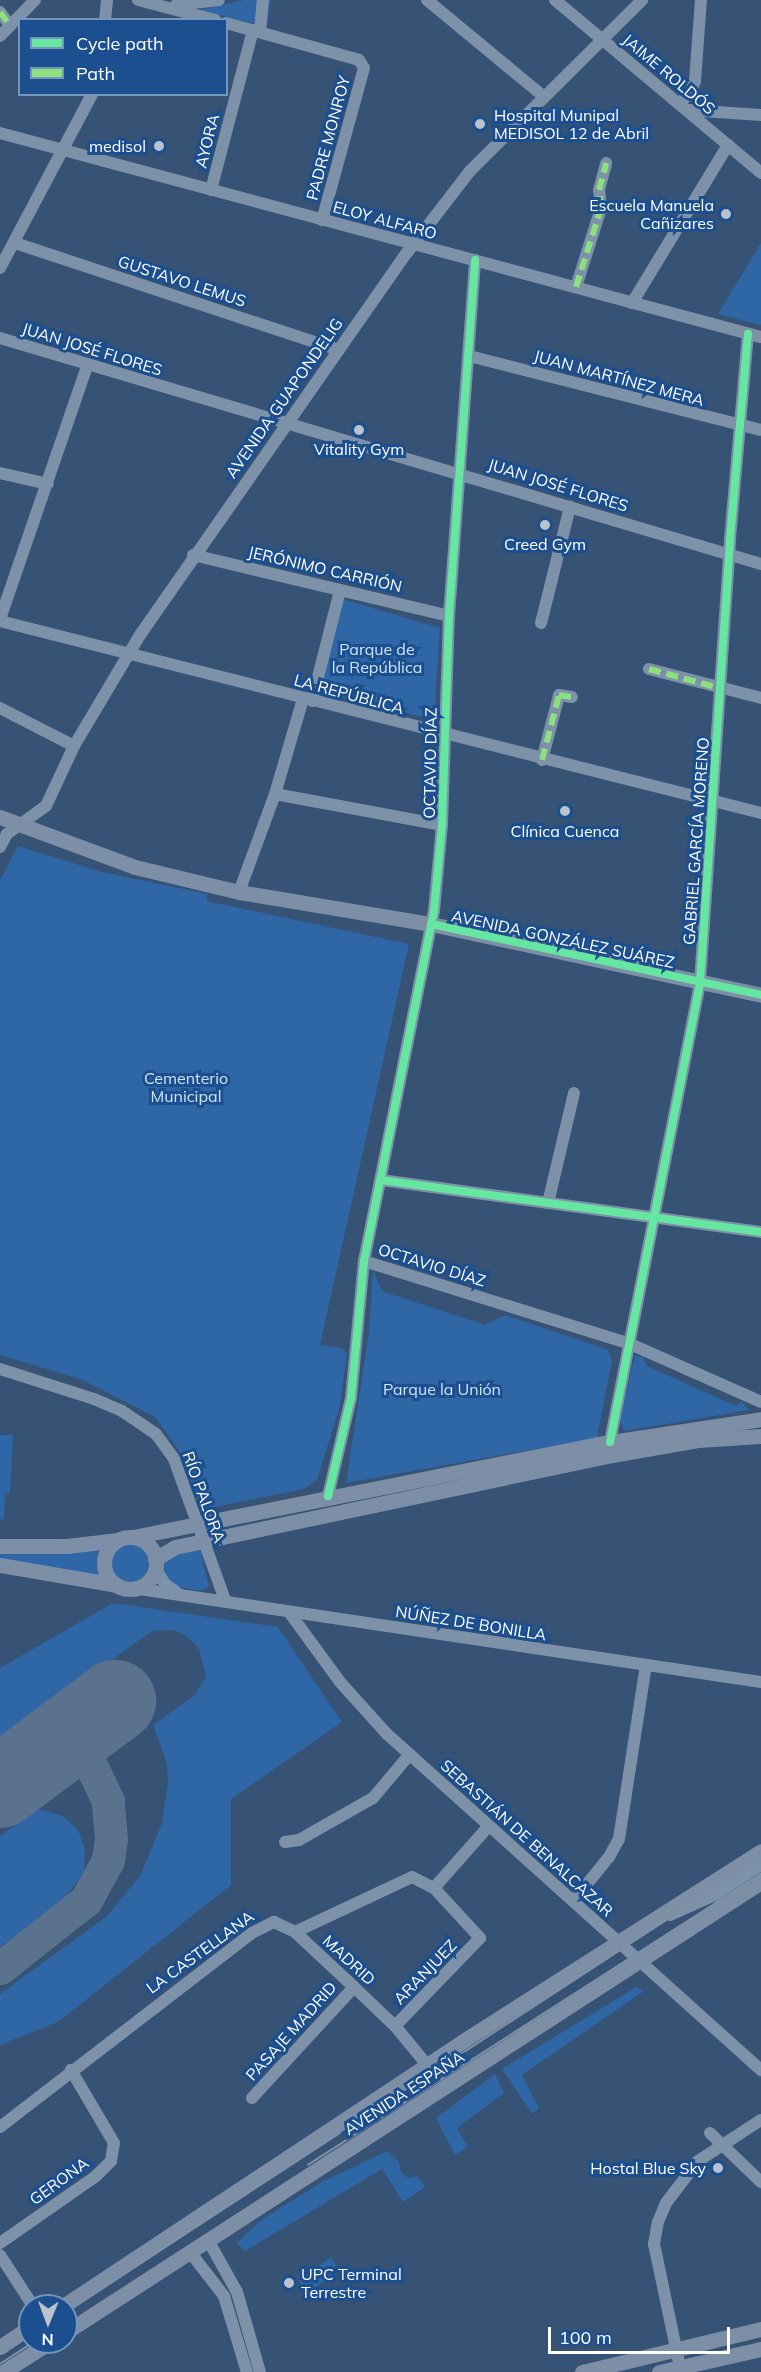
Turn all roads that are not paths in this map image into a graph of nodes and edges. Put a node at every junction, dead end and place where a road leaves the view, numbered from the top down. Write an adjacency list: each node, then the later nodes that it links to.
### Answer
1 (35, 0): 12 (street)
2 (107, 0): 13 (street)
3 (263, 0): 17 (street, AYORA)
4 (427, 0): 21 (street)
5 (555, 0): 19 (street, JAIME ROLDÓS)
6 (642, 0): 19 (street, AVENIDA GUAPONDELIG)
7 (701, 0): 22 (street)
8 (144, 1): 9 (street); 14 (street)
9 (211, 1)
10 (0, 12): 16 (street)
11 (18, 18): 16 (street)
12 (18, 18)
13 (105, 18)
14 (208, 18)
15 (228, 24): 17 (street, PADRE MONROY)
16 (10, 27): 18 (street)
17 (256, 31): 29 (street, AYORA); 30 (street, PADRE MONROY)
18 (0, 36)
19 (602, 40): 21 (street, AVENIDA GUAPONDELIG); 22 (street, JAIME ROLDÓS)
20 (91, 96): 26 (street)
21 (543, 96): 32 (street, AVENIDA GUAPONDELIG)
22 (684, 106): 23 (street); 25 (street, JAIME ROLDÓS)
23 (761, 115)
24 (0, 133): 26 (street, ELOY ALFARO)
25 (728, 145): 28 (street, JAIME ROLDÓS); 36 (street)
26 (65, 152): 29 (street, ELOY ALFARO); 31 (street)
27 (606, 163): 35 (street)
28 (761, 173)
29 (212, 190): 30 (street, ELOY ALFARO)
30 (322, 220): 32 (street, ELOY ALFARO)
31 (15, 243): 34 (street); 40 (street, GUSTAVO LEMUS)
32 (413, 245): 33 (street, ELOY ALFARO); 40 (street, AVENIDA GUAPONDELIG)
33 (476, 260): 35 (street, ELOY ALFARO); 41 (street, OCTAVIO DÍAZ)
34 (0, 268)
35 (576, 287): 36 (street, ELOY ALFARO)
36 (632, 303): 37 (street, ELOY ALFARO)
37 (748, 334): 38 (street, ELOY ALFARO); 44 (street, GABRIEL GARCÍA MORENO)
38 (761, 337)
39 (0, 338): 42 (street, JUAN JOSÉ FLORES)
40 (339, 350): 43 (street, AVENIDA GUAPONDELIG)
41 (469, 356): 44 (street, JUAN MARTÍNEZ MERA); 47 (street, OCTAVIO DÍAZ)
42 (87, 366): 43 (street, JUAN JOSÉ FLORES); 48 (street)
43 (286, 422): 47 (street, JUAN JOSÉ FLORES); 51 (street, AVENIDA GUAPONDELIG)
44 (739, 424): 45 (street, JUAN MARTÍNEZ MERA); 50 (street, GABRIEL GARCÍA MORENO)
45 (761, 430)
46 (0, 473): 48 (street)
47 (460, 473): 49 (street, JUAN JOSÉ FLORES); 54 (street, OCTAVIO DÍAZ)
48 (48, 484): 55 (street)
49 (570, 507): 50 (street, JUAN JOSÉ FLORES); 56 (street)
50 (729, 553): 52 (street, JUAN JOSÉ FLORES); 59 (street, GABRIEL GARCÍA MORENO)
51 (193, 555): 53 (street, JERÓNIMO CARRIÓN); 57 (street, AVENIDA GUAPONDELIG)
52 (761, 564)
53 (340, 590): 54 (street, JERÓNIMO CARRIÓN); 62 (street)
54 (449, 616): 64 (street, OCTAVIO DÍAZ)
55 (0, 620): 57 (street, LA REPÚBLICA)
56 (541, 623)
57 (129, 653): 62 (street, LA REPÚBLICA); 65 (street, AVENIDA GUAPONDELIG)
58 (649, 669): 59 (street)
59 (719, 688): 61 (street); 68 (street, GABRIEL GARCÍA MORENO)
60 (572, 698): 66 (street)
61 (761, 698)
62 (308, 700): 64 (street, LA REPÚBLICA); 67 (street)
63 (0, 708): 65 (street)
64 (443, 736): 66 (street, LA REPÚBLICA); 72 (street, OCTAVIO DÍAZ)
65 (74, 746): 71 (street, AVENIDA GUAPONDELIG)
66 (542, 760): 68 (street, LA REPÚBLICA)
67 (276, 794): 72 (street); 74 (street)
68 (713, 802): 69 (street, LA REPÚBLICA); 76 (street, GABRIEL GARCÍA MORENO)
69 (761, 813)
70 (0, 817): 71 (main road, AVENIDA GONZÁLEZ SUÁREZ)
71 (19, 824): 73 (street, AVENIDA GUAPONDELIG); 74 (main road, AVENIDA GONZÁLEZ SUÁREZ)
72 (442, 825): 75 (street, OCTAVIO DÍAZ)
73 (0, 848)
74 (239, 892): 75 (main road, AVENIDA GONZÁLEZ SUÁREZ)
75 (431, 924): 76 (main road, AVENIDA GONZÁLEZ SUÁREZ); 79 (street, OCTAVIO DÍAZ)
76 (700, 982): 77 (main road, AVENIDA GONZÁLEZ SUÁREZ); 81 (street, GABRIEL GARCÍA MORENO)
77 (761, 995)
78 (574, 1093): 80 (street)
79 (381, 1180): 80 (street); 83 (street, OCTAVIO DÍAZ)
80 (548, 1203): 81 (street)
81 (654, 1217): 82 (street); 84 (street, GABRIEL GARCÍA MORENO)
82 (761, 1232)
83 (364, 1261): 84 (street, OCTAVIO DÍAZ); 90 (street)
84 (628, 1343): 86 (street, OCTAVIO DÍAZ); 89 (street, GABRIEL GARCÍA MORENO)
85 (0, 1369): 91 (street, RÍO PALORA)
86 (761, 1402)
87 (761, 1419): 89 (main road)
88 (761, 1436): 89 (main road)
89 (611, 1449): 90 (main road); 93 (main road)
90 (328, 1496): 91 (main road)
91 (197, 1524): 92 (main road); 93 (street, RÍO PALORA)
92 (126, 1538): 94 (main road); 95 (main road); 97 (main road)
93 (203, 1541): 95 (main road); 100 (street, RÍO PALORA)
94 (0, 1546)
95 (155, 1563): 98 (main road); 99 (street)
96 (0, 1565): 97 (main road)
97 (117, 1585): 98 (main road)
98 (133, 1588): 99 (street, NÚÑEZ DE BONILLA)
99 (177, 1592): 100 (street, NÚÑEZ DE BONILLA)
100 (225, 1600): 101 (street, NÚÑEZ DE BONILLA)
101 (289, 1612): 102 (street, NÚÑEZ DE BONILLA); 104 (street, SEBASTIÁN DE BENALCAZAR)
102 (646, 1665): 103 (street, NÚÑEZ DE BONILLA); 111 (street)
103 (761, 1682)
104 (410, 1754): 105 (street, SEBASTIÁN DE BENALCAZAR); 106 (street)
105 (487, 1828): 110 (street); 111 (street, SEBASTIÁN DE BENALCAZAR)
106 (285, 1842)
107 (761, 1851): 113 (main road, AVENIDA ESPAÑA)
108 (761, 1865): 113 (street, AVENIDA ESPAÑA)
109 (761, 1882): 115 (main road, AVENIDA ESPAÑA)
110 (434, 1888): 112 (street); 117 (street, ARANJUEZ)
111 (574, 1900): 114 (street, SEBASTIÁN DE BENALCAZAR)
112 (295, 1932): 116 (street, MADRID); 119 (street, LA CASTELLANA)
113 (634, 1932): 114 (main road, AVENIDA ESPAÑA)
114 (618, 1942): 115 (street, SEBASTIÁN DE BENALCAZAR); 118 (main road, AVENIDA ESPAÑA)
115 (639, 1960): 120 (street, SEBASTIÁN DE BENALCAZAR); 127 (main road, AVENIDA ESPAÑA)
116 (354, 1987): 117 (street, MADRID); 121 (street, PASAJE MADRID)
117 (395, 2026): 118 (street, MADRID)
118 (428, 2066): 132 (main road, AVENIDA ESPAÑA)
119 (71, 2070): 123 (street, LA CASTELLANA); 128 (street, GERONA)
120 (761, 2070)
121 (252, 2098)
122 (761, 2120): 125 (street)
123 (0, 2127)
124 (710, 2133): 125 (street)
125 (723, 2146): 126 (street); 137 (street)
126 (761, 2182)
127 (208, 2240): 129 (main road, AVENIDA ESPAÑA); 143 (street)
128 (0, 2243)
129 (190, 2252): 133 (main road, AVENIDA ESPAÑA); 142 (street)
130 (0, 2255): 131 (street)
131 (25, 2294)
132 (78, 2296)
133 (78, 2324)
134 (761, 2330): 137 (main road)
135 (18, 2335): 136 (main road)
136 (0, 2346)
137 (674, 2349): 140 (street); 144 (main road)
138 (761, 2349): 140 (main road)
139 (31, 2354): 141 (main road)
140 (680, 2370): 145 (main road)
141 (3, 2372)
142 (247, 2372)
143 (260, 2372)
144 (582, 2372)
145 (659, 2372)

